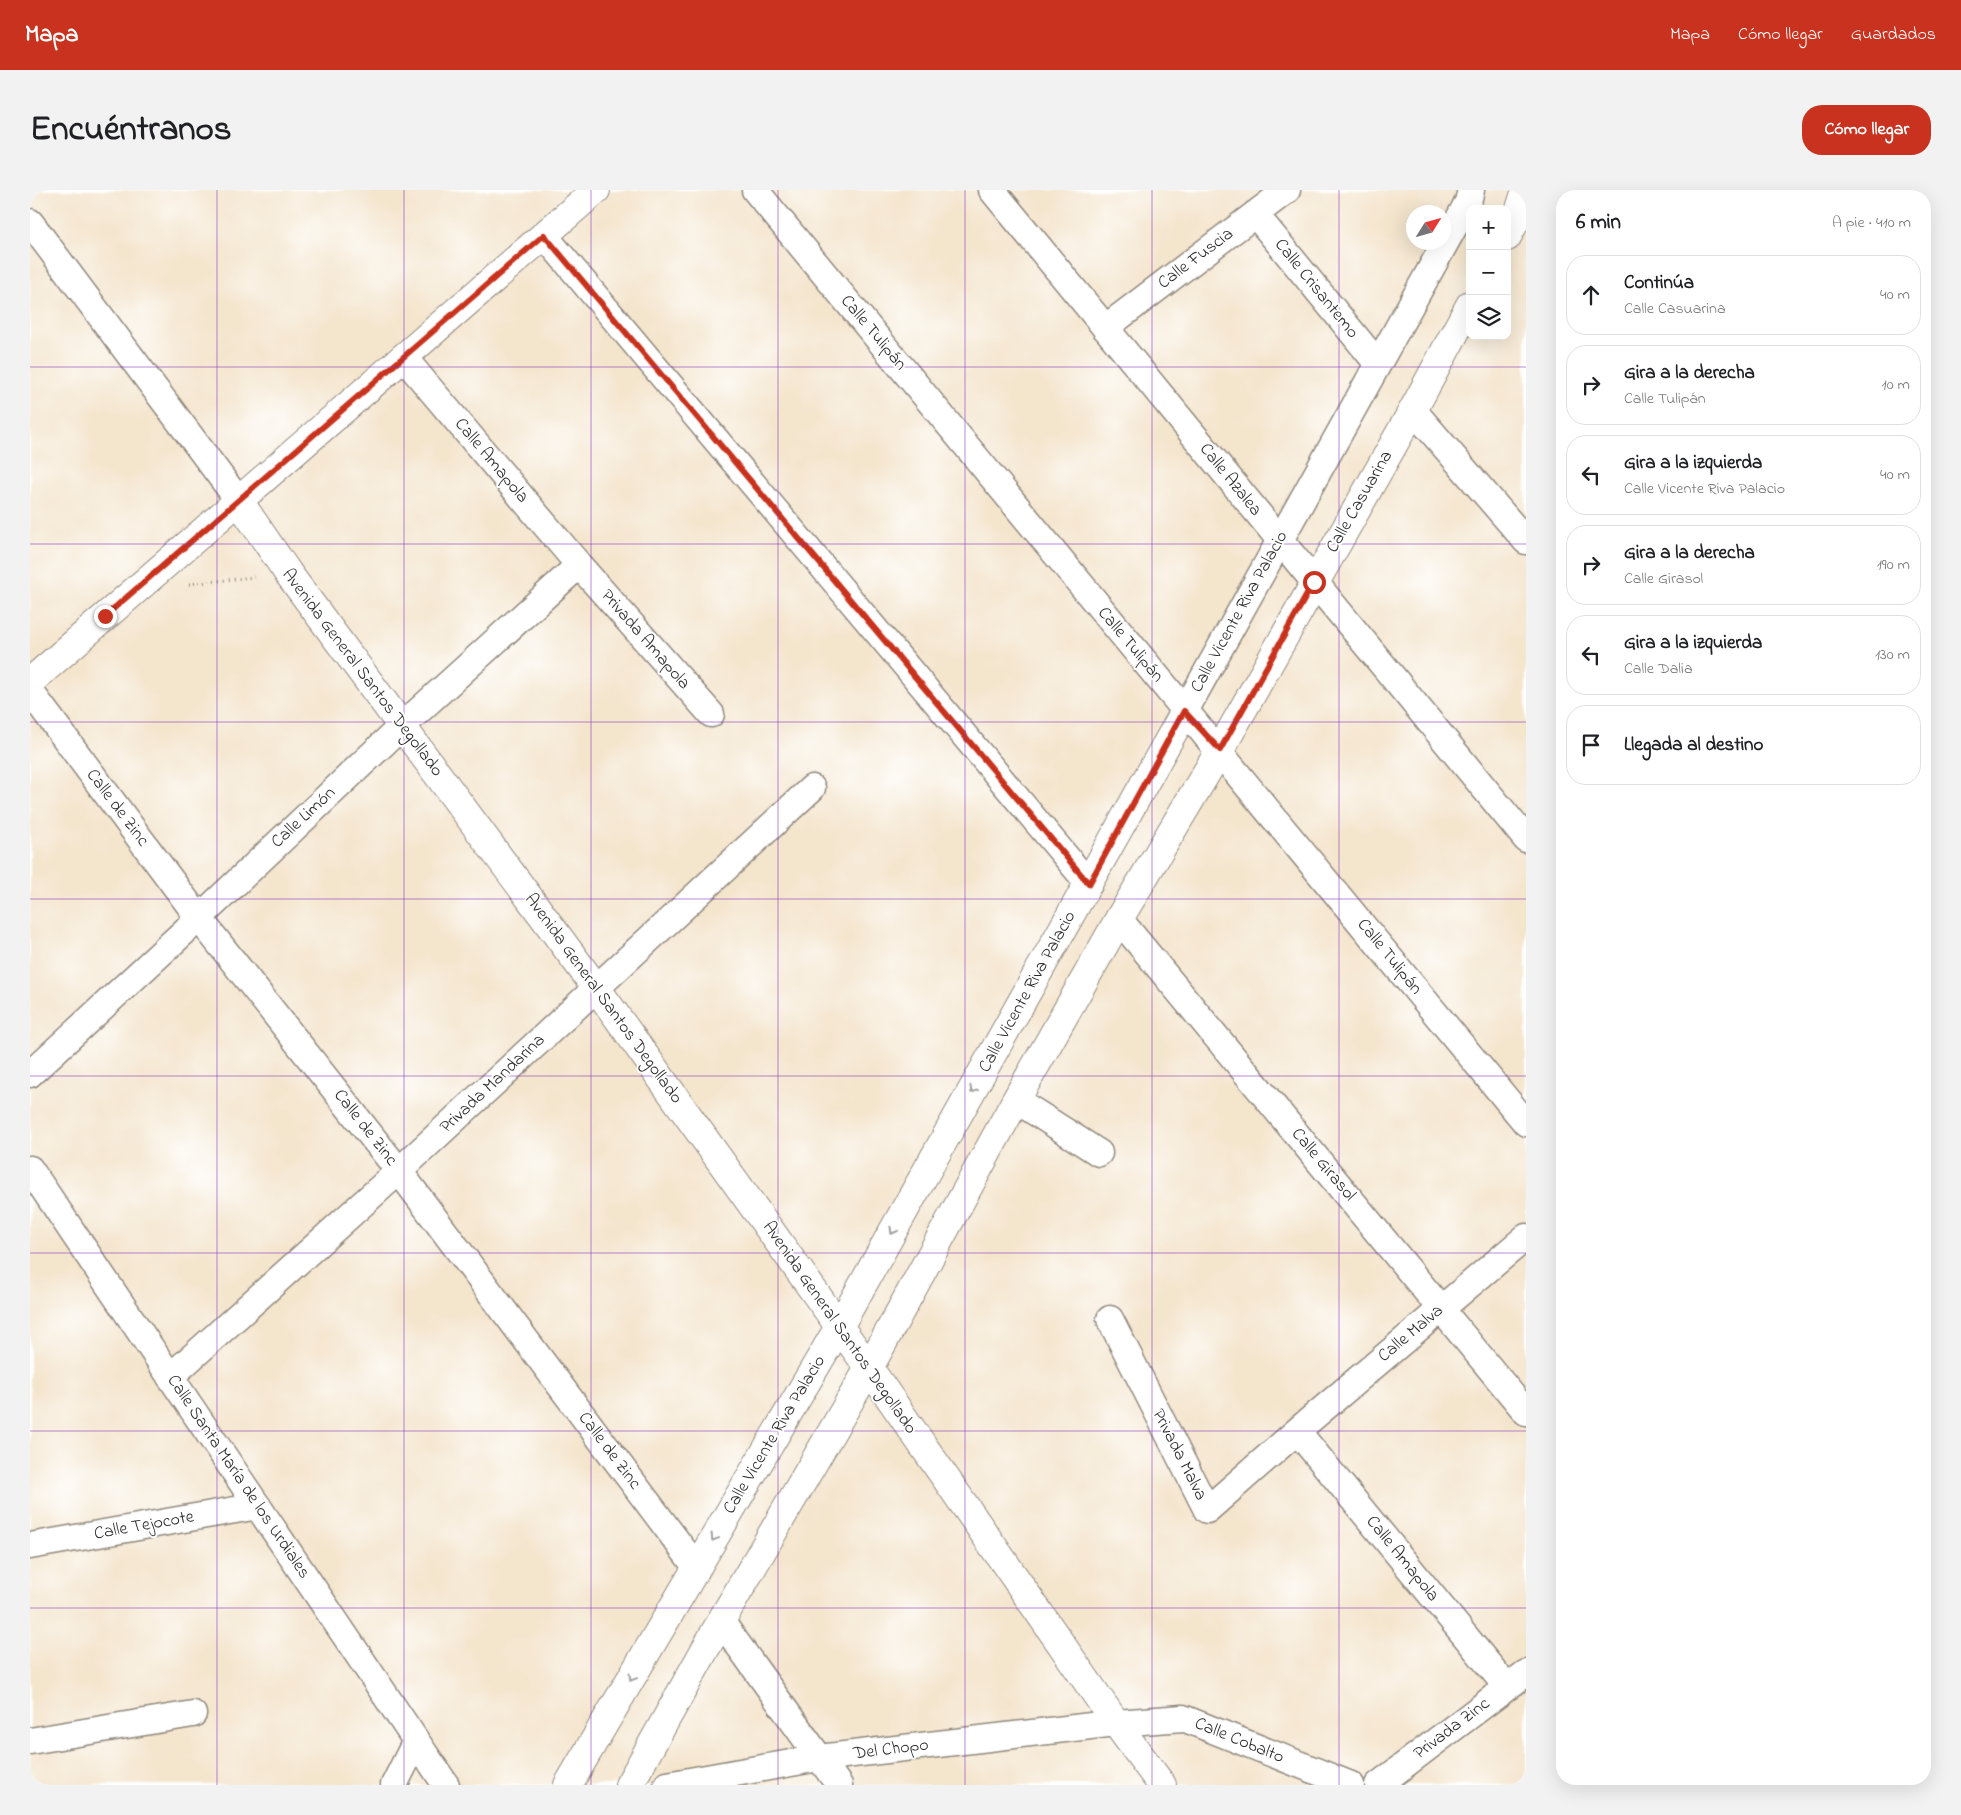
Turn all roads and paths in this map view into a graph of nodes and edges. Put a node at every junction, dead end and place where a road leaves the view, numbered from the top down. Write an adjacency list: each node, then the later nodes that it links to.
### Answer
1 (596, 190): 10 (street)
2 (755, 190): 25 (street, Calle Tulipán)
3 (992, 190): 12 (street, Calle Azalea)
4 (1287, 190): 7 (street, Calle Fuscia)
5 (1471, 190): 14 (street, Calle Vicente Riva Palacio)
6 (1526, 190): 9 (street)
7 (1255, 214): 12 (street, Calle Fuscia); 14 (street, Calle Crisantemo)
8 (30, 222): 16 (street, Avenida General Santos Degollado)
9 (1517, 228)
10 (544, 235): 13 (street); 31 (street)
11 (1466, 312): 15 (street, Calle Casuarina)
12 (1106, 328): 17 (street, Calle Azalea)
13 (404, 358): 16 (street); 19 (street, Calle Amapola)
14 (1378, 364): 17 (street, Calle Vicente Riva Palacio)
15 (1413, 410): 18 (street); 21 (street, Calle Casuarina)
16 (238, 501): 20 (street, Avenida General Santos Degollado); 23 (street)
17 (1280, 540): 21 (street, Calle Azalea); 25 (street, Calle Vicente Riva Palacio)
18 (1526, 541)
19 (580, 565): 26 (street, Privada Amapola); 27 (street, Calle Limón)
20 (288, 573): 22 (path); 27 (street, Avenida General Santos Degollado)
21 (1314, 582): 28 (street, Calle Casuarina); 30 (street, Calle Azalea)
22 (184, 585)
23 (30, 682)
24 (30, 691): 32 (street, Calle de Zinc)
25 (1184, 711): 28 (street, Calle Tulipán); 31 (street, Calle Vicente Riva Palacio)
26 (711, 714)
27 (402, 726): 32 (street, Calle Limón); 34 (street, Avenida General Santos Degollado)
28 (1220, 750): 33 (street); 37 (street, Calle Tulipán)
29 (812, 788): 34 (street, Privada Mandarina)
30 (1526, 839)
31 (1089, 884): 44 (street, Calle Vicente Riva Palacio, one-way to 44)
32 (199, 918): 35 (street, Calle Limón); 40 (street, Calle de Zinc)
33 (1119, 919): 36 (street); 42 (street, Calle Girasol)
34 (597, 989): 40 (street, Privada Mandarina); 44 (street, Avenida General Santos Degollado)
35 (30, 1074)
36 (1016, 1100): 38 (street); 45 (street)
37 (1526, 1123)
38 (1100, 1153)
39 (30, 1169): 46 (street, Calle Santa María de los Urdiales)
40 (399, 1171): 46 (street, Privada Mandarina); 51 (street, Calle de Zinc)
41 (1526, 1237): 42 (street, Calle Malva)
42 (1441, 1308): 47 (street, Calle Girasol); 48 (street, Calle Malva)
43 (1110, 1319): 48 (street, Privada Malva)
44 (839, 1327): 45 (street, Avenida General Santos Degollado); 51 (street, Calle Vicente Riva Palacio, one-way to 51)
45 (869, 1368): 52 (street); 56 (street, Avenida General Santos Degollado)
46 (170, 1377): 49 (street, Calle Santa María de los Urdiales)
47 (1526, 1412)
48 (1296, 1431): 53 (street, Calle Amapola)
49 (258, 1506): 50 (street, Calle Tejocote); 58 (street, Calle Santa María de los Urdiales)
50 (30, 1546)
51 (697, 1568): 63 (street, Calle Vicente Riva Palacio, one-way to 63)
52 (721, 1621): 59 (street); 60 (street)
53 (1517, 1680): 68 (street, Privada Zinc)
54 (193, 1714): 57 (street)
55 (1183, 1718): 56 (street, Del Chopo); 67 (street, Calle Cobalto)
56 (1116, 1723): 59 (street, Del Chopo); 66 (street, Avenida General Santos Degollado)
57 (30, 1741)
58 (416, 1741): 61 (street); 62 (street, Calle Santa María de los Urdiales)
59 (819, 1758): 64 (street, Del Chopo); 65 (street)
60 (636, 1781)
61 (394, 1785)
62 (446, 1785)
63 (568, 1785)
64 (667, 1785)
65 (839, 1785)
66 (1162, 1785)
67 (1351, 1785)
68 (1378, 1785)

